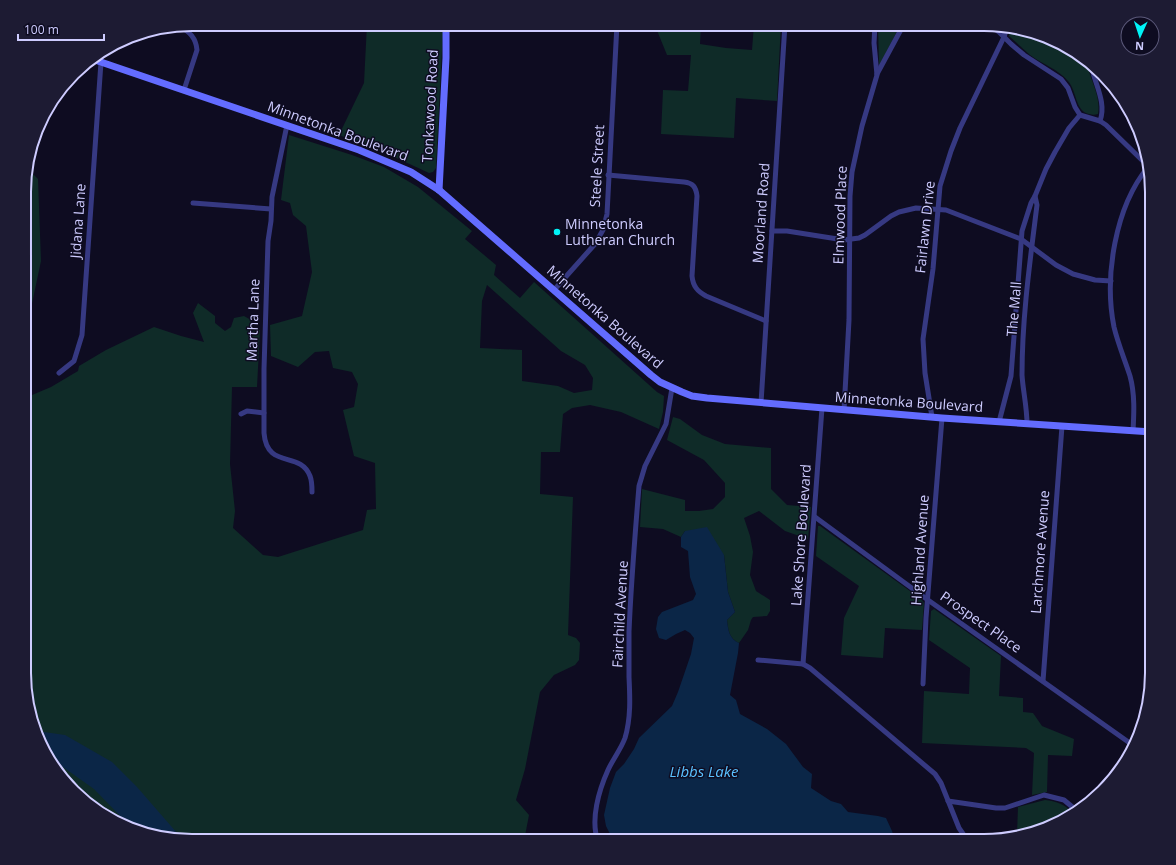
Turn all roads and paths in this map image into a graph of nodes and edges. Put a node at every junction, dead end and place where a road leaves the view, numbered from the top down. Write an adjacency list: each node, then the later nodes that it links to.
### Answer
1 (188, 31): 14 (street)
2 (446, 31): 21 (main road, Tonkawood Road)
3 (617, 31): 20 (street, Steele Street)
4 (785, 31): 26 (street, Moorland Road)
5 (875, 31): 13 (street, Elmwood Place)
6 (900, 31): 13 (street)
7 (998, 31): 9 (street)
8 (1005, 32): 9 (street, Fairlawn Drive)
9 (1004, 37): 15 (street); 24 (street, Fairlawn Drive)
10 (98, 61): 11 (main road, Minnetonka Boulevard)
11 (101, 62): 14 (main road, Minnetonka Boulevard); 33 (street, Jidana Lane)
12 (1094, 74): 16 (street)
13 (877, 75): 28 (street, Elmwood Place)
14 (184, 90): 17 (main road, Minnetonka Boulevard)
15 (1080, 115): 16 (street); 22 (street, The Mall)
16 (1100, 121): 18 (street)
17 (287, 125): 21 (main road, Minnetonka Boulevard); 25 (street, Martha Lane)
18 (1142, 160)
19 (1144, 172): 30 (street)
20 (608, 175): 31 (street, Steele Street); 32 (street)
21 (439, 190): 31 (main road, Minnetonka Boulevard)
22 (1035, 196): 27 (street, The Mall); 29 (street, The Mall)
23 (193, 203): 25 (street)
24 (938, 209): 27 (street); 28 (street); 40 (street, Fairlawn Drive)
25 (271, 210): 38 (street, Martha Lane)
26 (772, 231): 28 (street); 32 (street, Moorland Road)
27 (1021, 239): 29 (street); 42 (street, The Mall)
28 (850, 240): 37 (street, Elmwood Place)
29 (1032, 246): 30 (street); 43 (street, The Mall)
30 (1110, 281): 45 (street)
31 (554, 290): 34 (main road, Minnetonka Boulevard)
32 (766, 321): 35 (street, Moorland Road)
33 (59, 373)
34 (672, 388): 35 (main road, Minnetonka Boulevard); 57 (street, Fairchild Avenue)
35 (761, 403): 36 (main road, Minnetonka Boulevard)
36 (822, 408): 37 (main road, Minnetonka Boulevard); 48 (street, Lake Shore Boulevard)
37 (844, 410): 40 (main road, Minnetonka Boulevard)
38 (264, 413): 39 (street); 47 (street, Martha Lane)
39 (241, 414)
40 (932, 417): 41 (main road, Minnetonka Boulevard)
41 (942, 418): 42 (main road, Minnetonka Boulevard); 49 (street, Highland Avenue)
42 (999, 422): 43 (main road, Minnetonka Boulevard)
43 (1027, 424): 44 (main road, Minnetonka Boulevard)
44 (1062, 426): 45 (main road, Minnetonka Boulevard); 52 (street, Larchmore Avenue)
45 (1133, 431): 46 (main road, Minnetonka Boulevard)
46 (1145, 432)
47 (312, 492)
48 (815, 518): 49 (street, Prospect Place); 51 (street, Lake Shore Boulevard)
49 (928, 600): 52 (street, Prospect Place); 53 (street, Highland Avenue)
50 (758, 660): 51 (street)
51 (803, 664): 55 (street)
52 (1043, 680): 54 (street, Prospect Place)
53 (923, 684)
54 (1129, 742)
55 (948, 801): 56 (street); 58 (street)
56 (1073, 808)
57 (596, 834)
58 (963, 834)

